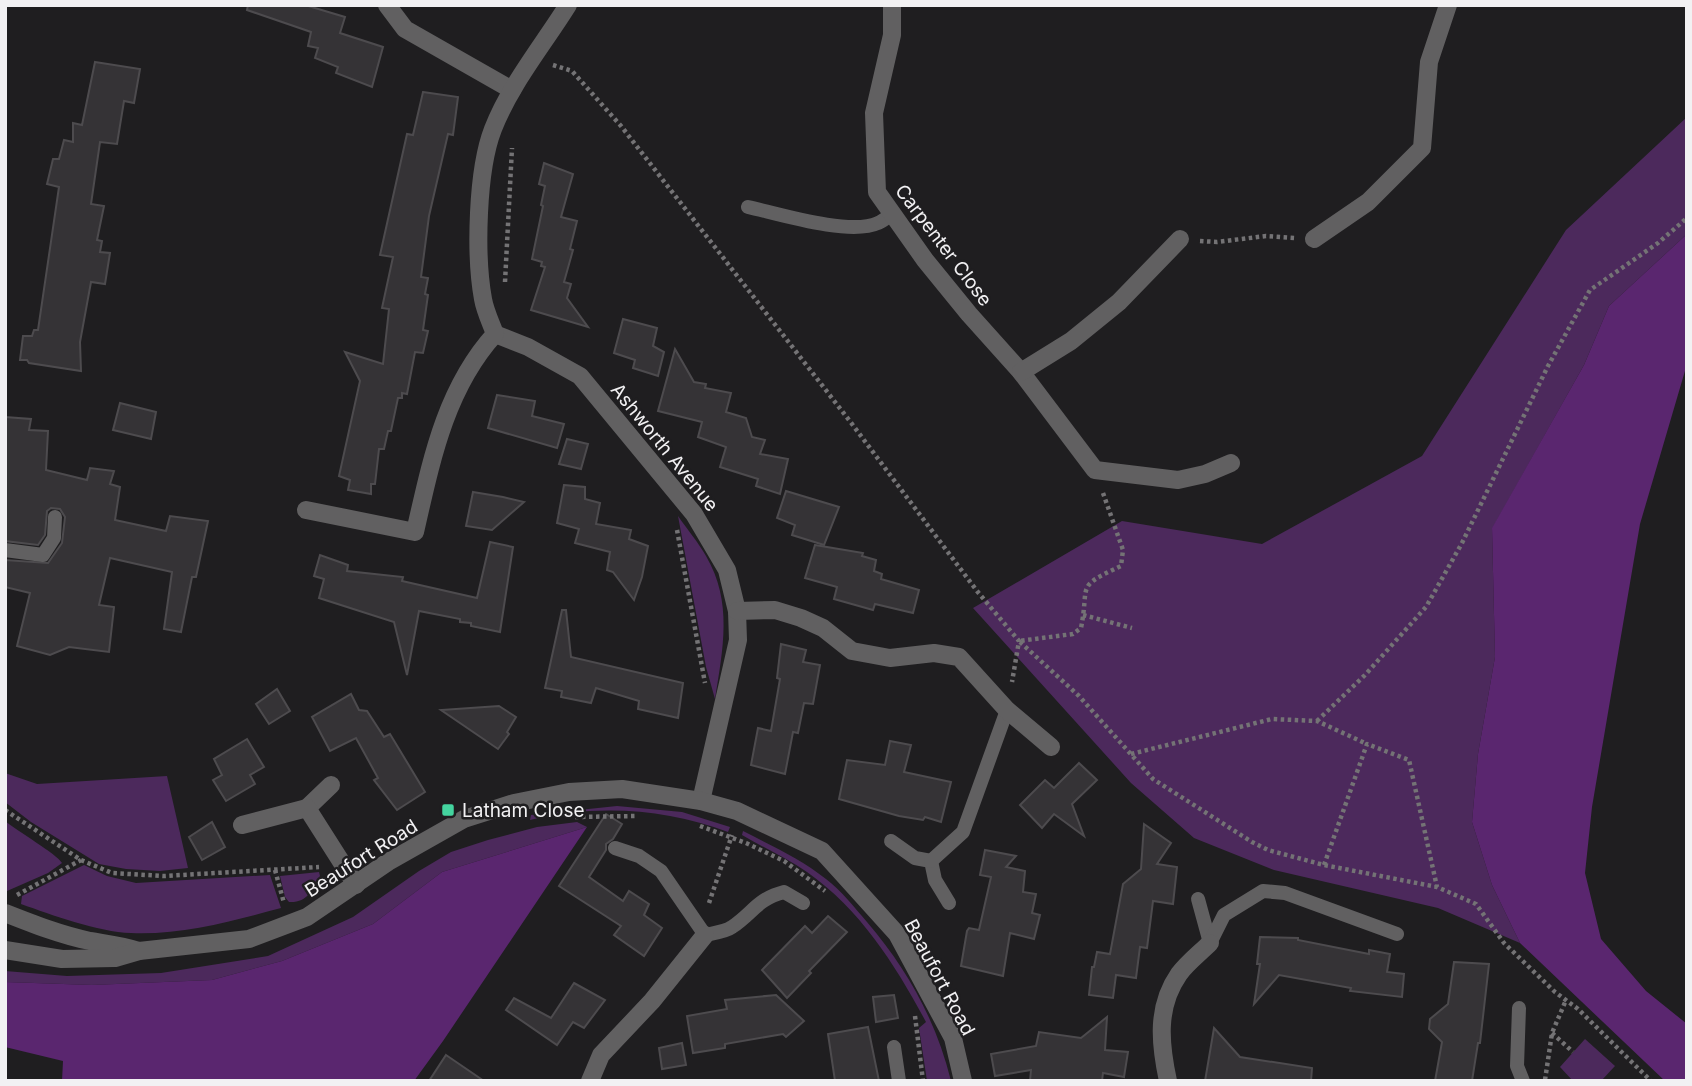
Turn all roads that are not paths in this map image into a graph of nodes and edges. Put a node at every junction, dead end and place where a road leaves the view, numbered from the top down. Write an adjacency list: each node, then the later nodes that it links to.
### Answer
1 (387, 5): 5 (street)
2 (568, 5): 5 (street)
3 (892, 5): 7 (street, Carpenter Close)
4 (1448, 5): 9 (street)
5 (512, 90): 10 (street)
6 (748, 207): 7 (lane)
7 (892, 214): 11 (street, Carpenter Close)
8 (1180, 239): 11 (street)
9 (1314, 239)
10 (495, 334): 13 (street); 16 (street, Ashworth Avenue)
11 (1021, 372): 12 (street, Carpenter Close)
12 (1231, 463)
13 (306, 510)
14 (55, 517): 15 (lane)
15 (5, 550)
16 (737, 611): 17 (street); 20 (street, Ashworth Avenue)
17 (1007, 710): 18 (street); 25 (lane)
18 (1051, 747)
19 (331, 785): 21 (street)
20 (701, 801): 26 (street, Beaufort Road); 40 (street, Beaufort Road)
21 (307, 808): 22 (street); 26 (street)
22 (242, 825)
23 (891, 841): 25 (lane)
24 (615, 848): 32 (lane)
25 (931, 861): 29 (lane)
26 (356, 885): 35 (street, Beaufort Road)
27 (1198, 899): 33 (lane)
28 (803, 903): 32 (lane)
29 (949, 903)
30 (6, 913): 35 (street, Beaufort Road)
31 (1397, 934): 33 (lane)
32 (705, 935): 38 (street)
33 (1210, 943): 41 (street)
34 (5, 950): 35 (street, Beaufort Road)
35 (139, 951)
36 (1519, 1008): 42 (lane)
37 (894, 1047): 39 (lane)
38 (590, 1081)
39 (899, 1081)
40 (963, 1081)
41 (1168, 1081)
42 (1523, 1081)

